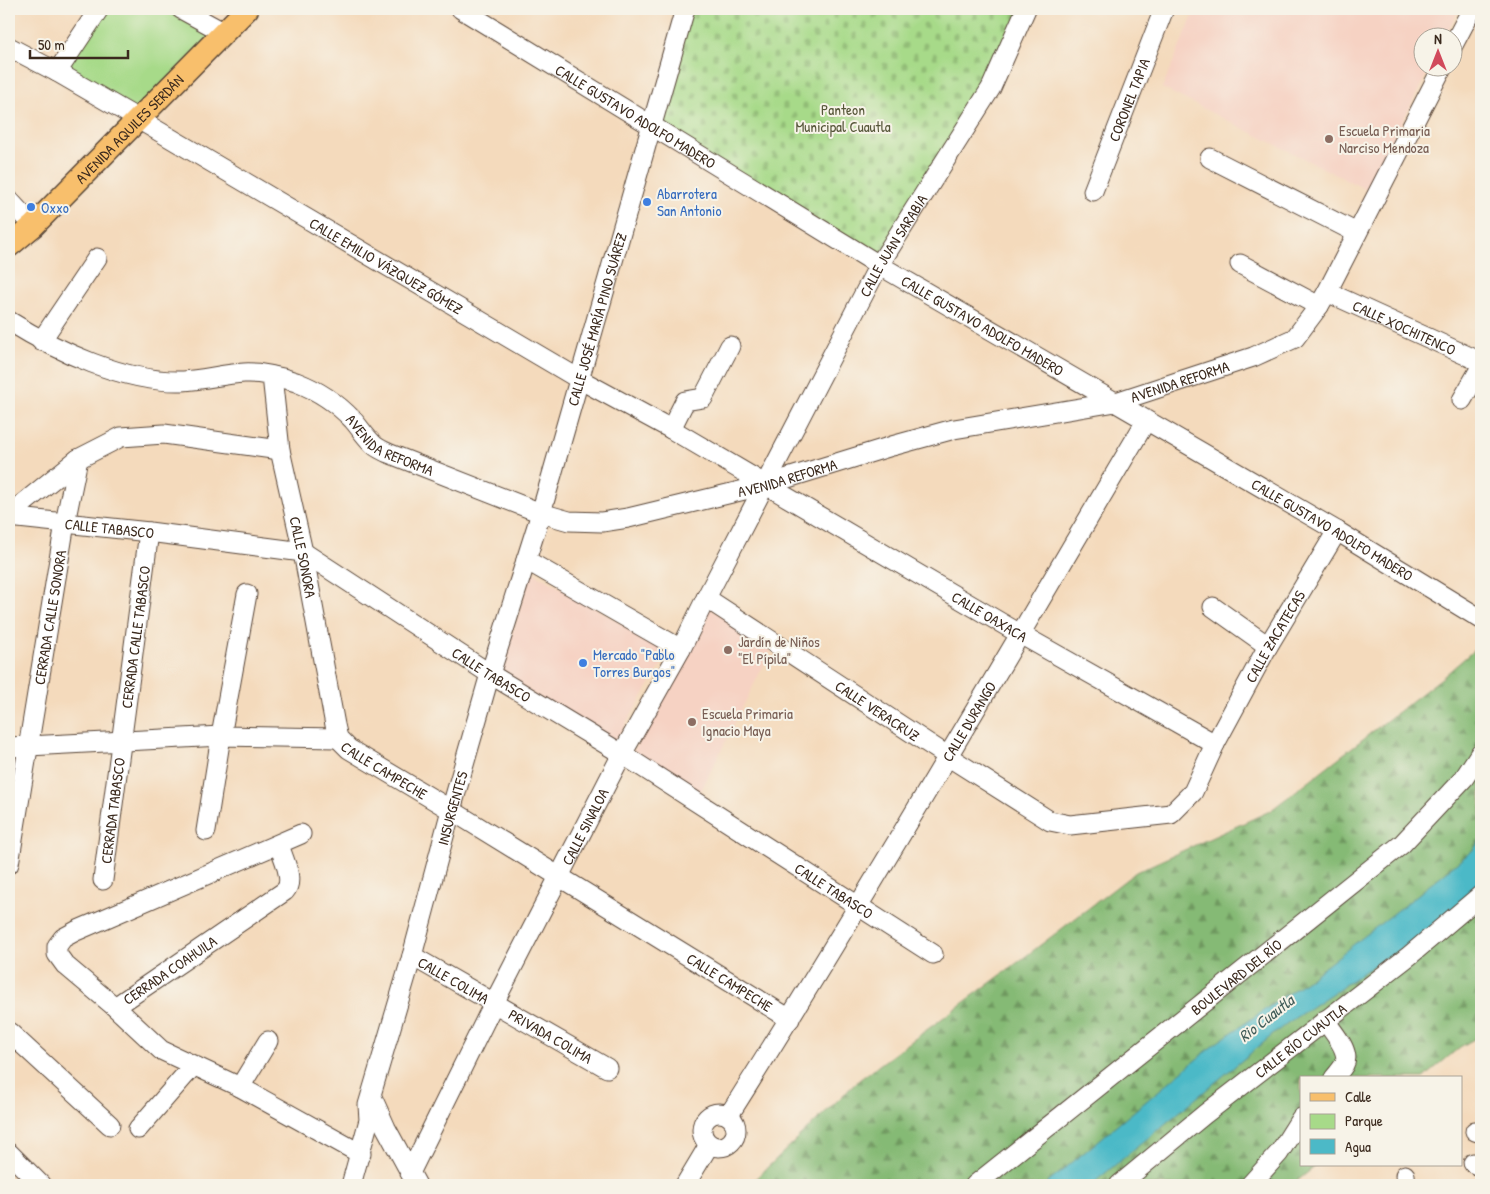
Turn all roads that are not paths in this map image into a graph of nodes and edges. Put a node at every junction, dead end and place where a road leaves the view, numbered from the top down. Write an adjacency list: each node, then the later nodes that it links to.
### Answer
1 (99, 9): 12 (street)
2 (181, 9): 10 (street)
3 (247, 9): 10 (main road, AVENIDA AQUILES SERDÁN)
4 (461, 9): 15 (street, CALLE GUSTAVO ADOLFO MADERO)
5 (685, 9): 15 (street, CALLE JOSÉ MARÍA PINO SUÁREZ)
6 (1026, 9): 24 (street, CALLE JUAN SARABIA)
7 (1164, 9): 17 (street, CORONEL TAPIA)
8 (1472, 9): 9 (street)
9 (1462, 28)
10 (223, 32): 14 (main road, AVENIDA AQUILES SERDÁN)
11 (9, 47): 12 (street, CALLE EMILIO VÁZQUEZ GÓMEZ)
12 (57, 72): 14 (street, CALLE EMILIO VÁZQUEZ GÓMEZ)
13 (1437, 78): 20 (street, AVENIDA REFORMA)
14 (138, 119): 19 (main road, AVENIDA AQUILES SERDÁN); 32 (street, CALLE EMILIO VÁZQUEZ GÓMEZ)
15 (651, 126): 24 (street, CALLE GUSTAVO ADOLFO MADERO); 32 (street, CALLE JOSÉ MARÍA PINO SUÁREZ)
16 (1210, 158): 20 (street)
17 (1093, 191)
18 (9, 200): 19 (street)
19 (34, 226): 21 (main road, AVENIDA AQUILES SERDÁN)
20 (1357, 233): 25 (street, AVENIDA REFORMA)
21 (9, 246)
22 (97, 258): 27 (street)
23 (1240, 264): 25 (street, CALLE XOCHITENCO)
24 (879, 265): 34 (street, CALLE GUSTAVO ADOLFO MADERO); 39 (street, CALLE JUAN SARABIA)
25 (1323, 299): 29 (street, CALLE XOCHITENCO); 34 (street, AVENIDA REFORMA)
26 (9, 321): 27 (street, AVENIDA REFORMA)
27 (41, 341): 31 (street, AVENIDA REFORMA)
28 (730, 346): 36 (street)
29 (1481, 362)
30 (1481, 367): 33 (street)
31 (272, 376): 37 (street, CALLE SONORA); 40 (street, AVENIDA REFORMA)
32 (579, 379): 36 (street, CALLE EMILIO VÁZQUEZ GÓMEZ); 40 (street, CALLE JOSÉ MARÍA PINO SUÁREZ)
33 (1462, 400)
34 (1116, 402): 35 (street, CALLE GUSTAVO ADOLFO MADERO); 39 (street, AVENIDA REFORMA)
35 (1146, 422): 43 (street, CALLE GUSTAVO ADOLFO MADERO); 51 (street, CALLE DURANGO)
36 (671, 429): 39 (street, CALLE EMILIO VÁZQUEZ GÓMEZ)
37 (280, 450): 38 (street); 45 (street, CALLE SONORA)
38 (78, 459): 41 (street); 42 (street, CERRADA CALLE SONORA)
39 (765, 485): 40 (street, AVENIDA REFORMA); 48 (street, CALLE SINALOA); 51 (street, CALLE OAXACA)
40 (540, 513): 46 (street, INSURGENTES)
41 (9, 516): 42 (street, CALLE TABASCO)
42 (65, 523): 44 (street, CALLE TABASCO); 59 (street, CERRADA CALLE SONORA)
43 (1337, 531): 50 (street, CALLE GUSTAVO ADOLFO MADERO); 52 (street, CALLE ZACATECAS)
44 (149, 532): 45 (street, CALLE TABASCO); 57 (street, CERRADA CALLE TABASCO)
45 (303, 552): 54 (street, CALLE TABASCO); 56 (street, CALLE SONORA)
46 (526, 560): 53 (street); 54 (street, INSURGENTES)
47 (247, 594): 55 (street)
48 (706, 598): 53 (street, CALLE SINALOA); 63 (street, CALLE VERACRUZ)
49 (1213, 608): 52 (street)
50 (1481, 620)
51 (1020, 634): 58 (street, CALLE OAXACA); 63 (street, CALLE DURANGO)
52 (1268, 646): 58 (street, CALLE ZACATECAS)
53 (681, 649): 62 (street, CALLE SINALOA)
54 (490, 674): 62 (street, CALLE TABASCO); 64 (street, INSURGENTES)
55 (221, 736): 56 (street, CALLE CAMPECHE); 57 (street, CALLE CAMPECHE); 66 (street)
56 (338, 738): 64 (street, CALLE CAMPECHE)
57 (120, 741): 59 (street, CALLE CAMPECHE); 71 (street, CERRADA TABASCO)
58 (1215, 744): 65 (street, CALLE ZACATECAS)
59 (28, 746): 60 (street, CALLE CAMPECHE); 69 (street, CERRADA CALLE SONORA)
60 (9, 747)
61 (1481, 752): 97 (street, BOULEVARD DEL RÍO)
62 (622, 754): 70 (street, CALLE SINALOA); 73 (street, CALLE TABASCO)
63 (949, 757): 65 (street, CALLE VERACRUZ); 73 (street, CALLE DURANGO)
64 (451, 810): 70 (street, CALLE CAMPECHE); 75 (street, INSURGENTES)
65 (1050, 821)
66 (206, 830)
67 (301, 834): 68 (street, CERRADA COAHUILA)
68 (278, 845): 77 (street, CERRADA COAHUILA); 77 (street, CERRADA COAHUILA)
69 (9, 864)
70 (559, 877): 76 (street, CALLE SINALOA); 78 (street, CALLE CAMPECHE)
71 (103, 880)
72 (1481, 895): 79 (street, CALLE RÍO CUAUTLA)
73 (858, 906): 74 (street, CALLE TABASCO); 78 (street, CALLE DURANGO)
74 (933, 954)
75 (412, 956): 76 (street, CALLE COLIMA); 86 (street, INSURGENTES)
76 (494, 1003): 83 (street, PRIVADA COLIMA); 92 (street, CALLE SINALOA)
77 (115, 1007): 82 (street)
78 (790, 1019): 96 (street, CALLE DURANGO)
79 (1325, 1020): 84 (street); 98 (street, CALLE RÍO CUAUTLA)
80 (9, 1032): 88 (street)
81 (268, 1041): 85 (street)
82 (193, 1066): 85 (street); 89 (street)
83 (607, 1068)
84 (1336, 1076)
85 (240, 1087): 90 (street)
86 (370, 1100): 90 (street, INSURGENTES); 92 (street)
87 (1300, 1120): 99 (street)
88 (110, 1125)
89 (138, 1129)
90 (355, 1152): 94 (street, INSURGENTES); 95 (street, INSURGENTES)
91 (9, 1154): 93 (street)
92 (414, 1179)
93 (41, 1185)
94 (337, 1185)
95 (351, 1185)
96 (685, 1185)
97 (975, 1185)
98 (1119, 1185)
99 (1250, 1185)

